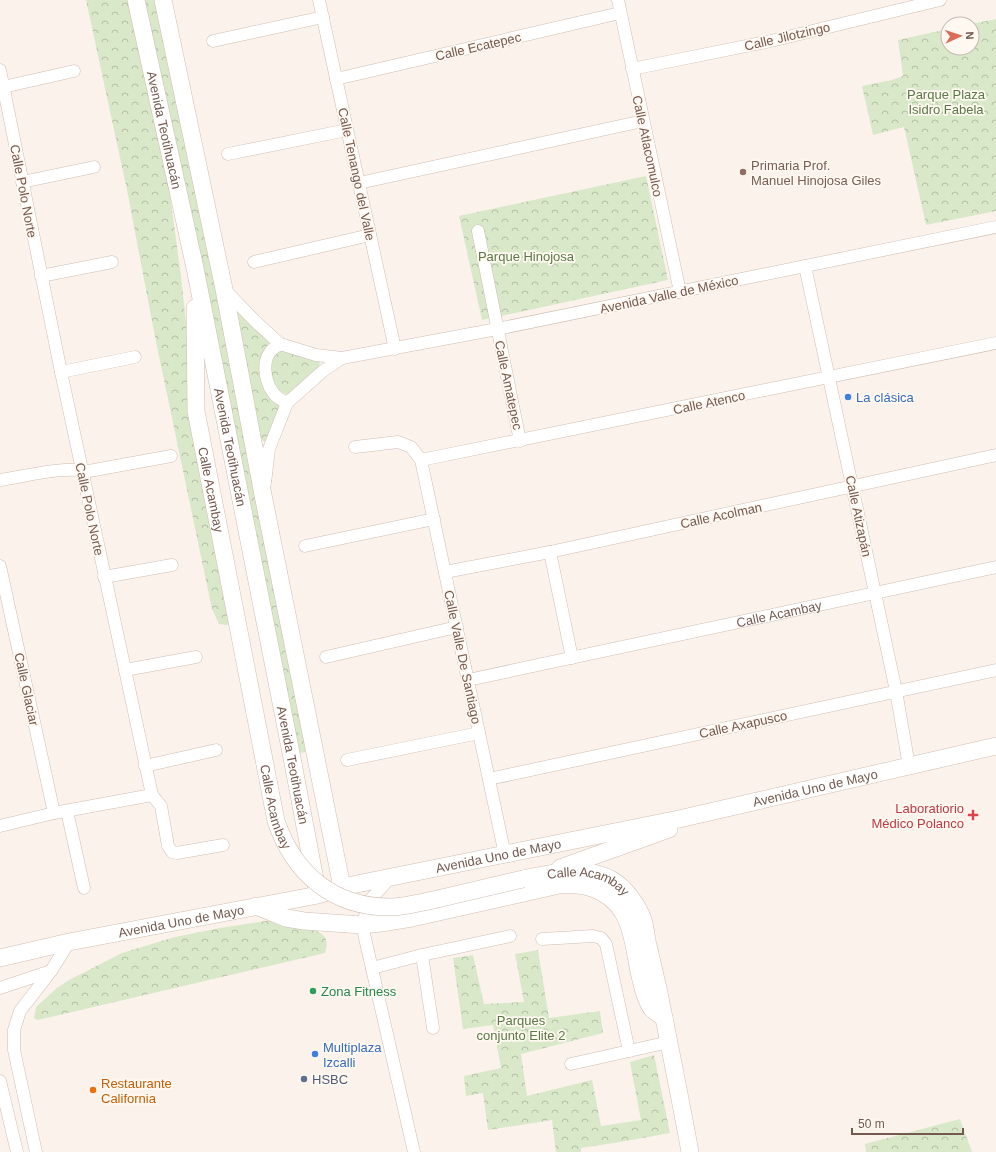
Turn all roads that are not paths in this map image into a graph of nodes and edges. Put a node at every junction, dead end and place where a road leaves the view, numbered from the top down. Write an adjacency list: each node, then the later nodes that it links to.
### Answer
1 (136, 0): 26 (main road, Avenida Teotihuacán)
2 (163, 0): 28 (main road, Avenida Teotihuacán)
3 (319, 0): 7 (street, Calle Tenango del Valle)
4 (618, 0): 6 (street, Calle Atlacomulco)
5 (940, 0): 9 (street, Calle Jilotzingo)
6 (620, 13): 9 (street, Calle Atlacomulco); 12 (street, Calle Ecatepec)
7 (323, 17): 8 (street); 12 (street, Calle Tenango del Valle)
8 (213, 40)
9 (632, 69): 14 (street, Calle Atlacomulco)
10 (0, 70): 13 (street, Calle Polo Norte)
11 (74, 71): 13 (street)
12 (336, 79): 15 (street, Calle Tenango del Valle)
13 (3, 87): 18 (street, Calle Polo Norte)
14 (643, 121): 19 (street); 29 (street, Calle Atlacomulco)
15 (347, 130): 16 (street); 19 (street, Calle Tenango del Valle)
16 (228, 154)
17 (94, 166): 18 (street)
18 (22, 182): 27 (street, Calle Polo Norte)
19 (359, 183): 22 (street, Calle Tenango del Valle)
20 (996, 227): 25 (street, Avenida Valle de México)
21 (478, 230): 30 (street, Calle Amatepec)
22 (370, 236): 24 (street); 33 (street, Calle Tenango del Valle)
23 (112, 262): 27 (street)
24 (254, 262)
25 (806, 266): 29 (street, Avenida Valle de México); 37 (street, Calle Atizapán)
26 (195, 268): 69 (main road, Avenida Teotihuacán); 81 (main road, Calle Acambay, bridge)
27 (41, 276): 36 (street, Calle Polo Norte)
28 (224, 289): 32 (street, Avenida Valle de México); 47 (main road, Avenida Teotihuacán)
29 (680, 292): 30 (street, Avenida Valle de México)
30 (498, 330): 33 (street, Avenida Valle de México); 39 (street, Calle Amatepec)
31 (996, 343): 37 (street, Calle Atenco)
32 (280, 344): 35 (street, Avenida Valle de México); 38 (street)
33 (395, 349): 35 (street, Avenida Valle de México)
34 (135, 357): 36 (street)
35 (342, 358): 38 (street, Avenida Valle de México)
36 (60, 372): 44 (street, Calle Polo Norte)
37 (830, 377): 39 (street, Calle Atenco); 46 (street, Calle Atizapán)
38 (287, 403): 47 (street, Avenida Valle de México)
39 (520, 441): 43 (street, Calle Atenco)
40 (355, 447): 43 (street)
41 (996, 455): 46 (street, Calle Acolman)
42 (171, 456): 44 (street)
43 (421, 460): 48 (street, Calle Valle De Santiago)
44 (82, 470): 45 (street); 55 (street, Calle Polo Norte)
45 (0, 480)
46 (853, 487): 50 (street, Calle Acolman); 56 (street, Calle Atizapán)
47 (264, 495): 68 (main road, Avenida Teotihuacán)
48 (434, 520): 49 (street); 54 (street, Calle Valle De Santiago)
49 (305, 546)
50 (550, 552): 54 (street, Calle Acolman); 60 (street)
51 (172, 565): 55 (street)
52 (0, 566): 76 (street, Calle Glaciar)
53 (996, 567): 56 (street, Calle Acambay)
54 (445, 572): 57 (street, Calle Valle De Santiago)
55 (104, 577): 61 (street, Calle Polo Norte)
56 (875, 592): 60 (street, Calle Acambay); 64 (street, Calle Atizapán)
57 (457, 627): 59 (street); 63 (street, Calle Valle De Santiago)
58 (196, 657): 61 (street)
59 (326, 657)
60 (572, 658): 63 (street, Calle Acambay)
61 (125, 670): 71 (street, Calle Polo Norte)
62 (996, 670): 64 (street, Calle Axapusco)
63 (468, 680): 65 (street, Calle Valle De Santiago)
64 (896, 691): 72 (street, Calle Atizapán); 73 (street, Calle Axapusco)
65 (479, 734): 70 (street); 73 (street, Calle Valle De Santiago)
66 (996, 746): 72 (main road, Avenida Uno de Mayo)
67 (216, 750): 71 (street)
68 (315, 753): 69 (main road); 83 (main road, Avenida Teotihuacán)
69 (292, 758): 85 (main road, Avenida Teotihuacán)
70 (347, 760)
71 (145, 766): 74 (street, Calle Polo Norte)
72 (909, 766): 77 (main road, Avenida Uno de Mayo)
73 (489, 779): 80 (street, Calle Valle De Santiago)
74 (152, 795): 75 (street); 79 (street, Calle Polo Norte)
75 (67, 811): 76 (street); 84 (street)
76 (54, 813): 78 (street)
77 (701, 814): 80 (main road, Avenida Uno de Mayo); 81 (main road)
78 (0, 826)
79 (223, 845)
80 (505, 855): 82 (main road, Avenida Uno de Mayo)
81 (545, 874): 96 (main road, Calle Acambay)
82 (390, 878): 83 (main road, Avenida Uno de Mayo); 87 (street)
83 (342, 887): 85 (main road, Avenida Uno de Mayo)
84 (84, 888)
85 (318, 895): 86 (main road, Avenida Uno de Mayo)
86 (256, 906): 87 (main road, Calle Acambay); 90 (main road, Avenida Uno de Mayo)
87 (362, 925): 93 (street); 96 (main road, Calle Acambay)
88 (510, 936): 91 (street)
89 (542, 939): 99 (street)
90 (69, 942): 92 (main road, Avenida Uno de Mayo); 94 (street)
91 (422, 955): 93 (street); 97 (street)
92 (0, 958)
93 (372, 968): 104 (street)
94 (51, 971): 95 (street); 103 (street)
95 (0, 988)
96 (664, 1018): 98 (main road, Calle Acambay)
97 (434, 1028)
98 (669, 1042): 99 (street); 105 (main road, Calle Acambay)
99 (629, 1051): 100 (street)
100 (571, 1064)
101 (0, 1081): 102 (street)
102 (17, 1152)
103 (36, 1152)
104 (414, 1152)
105 (690, 1152)

